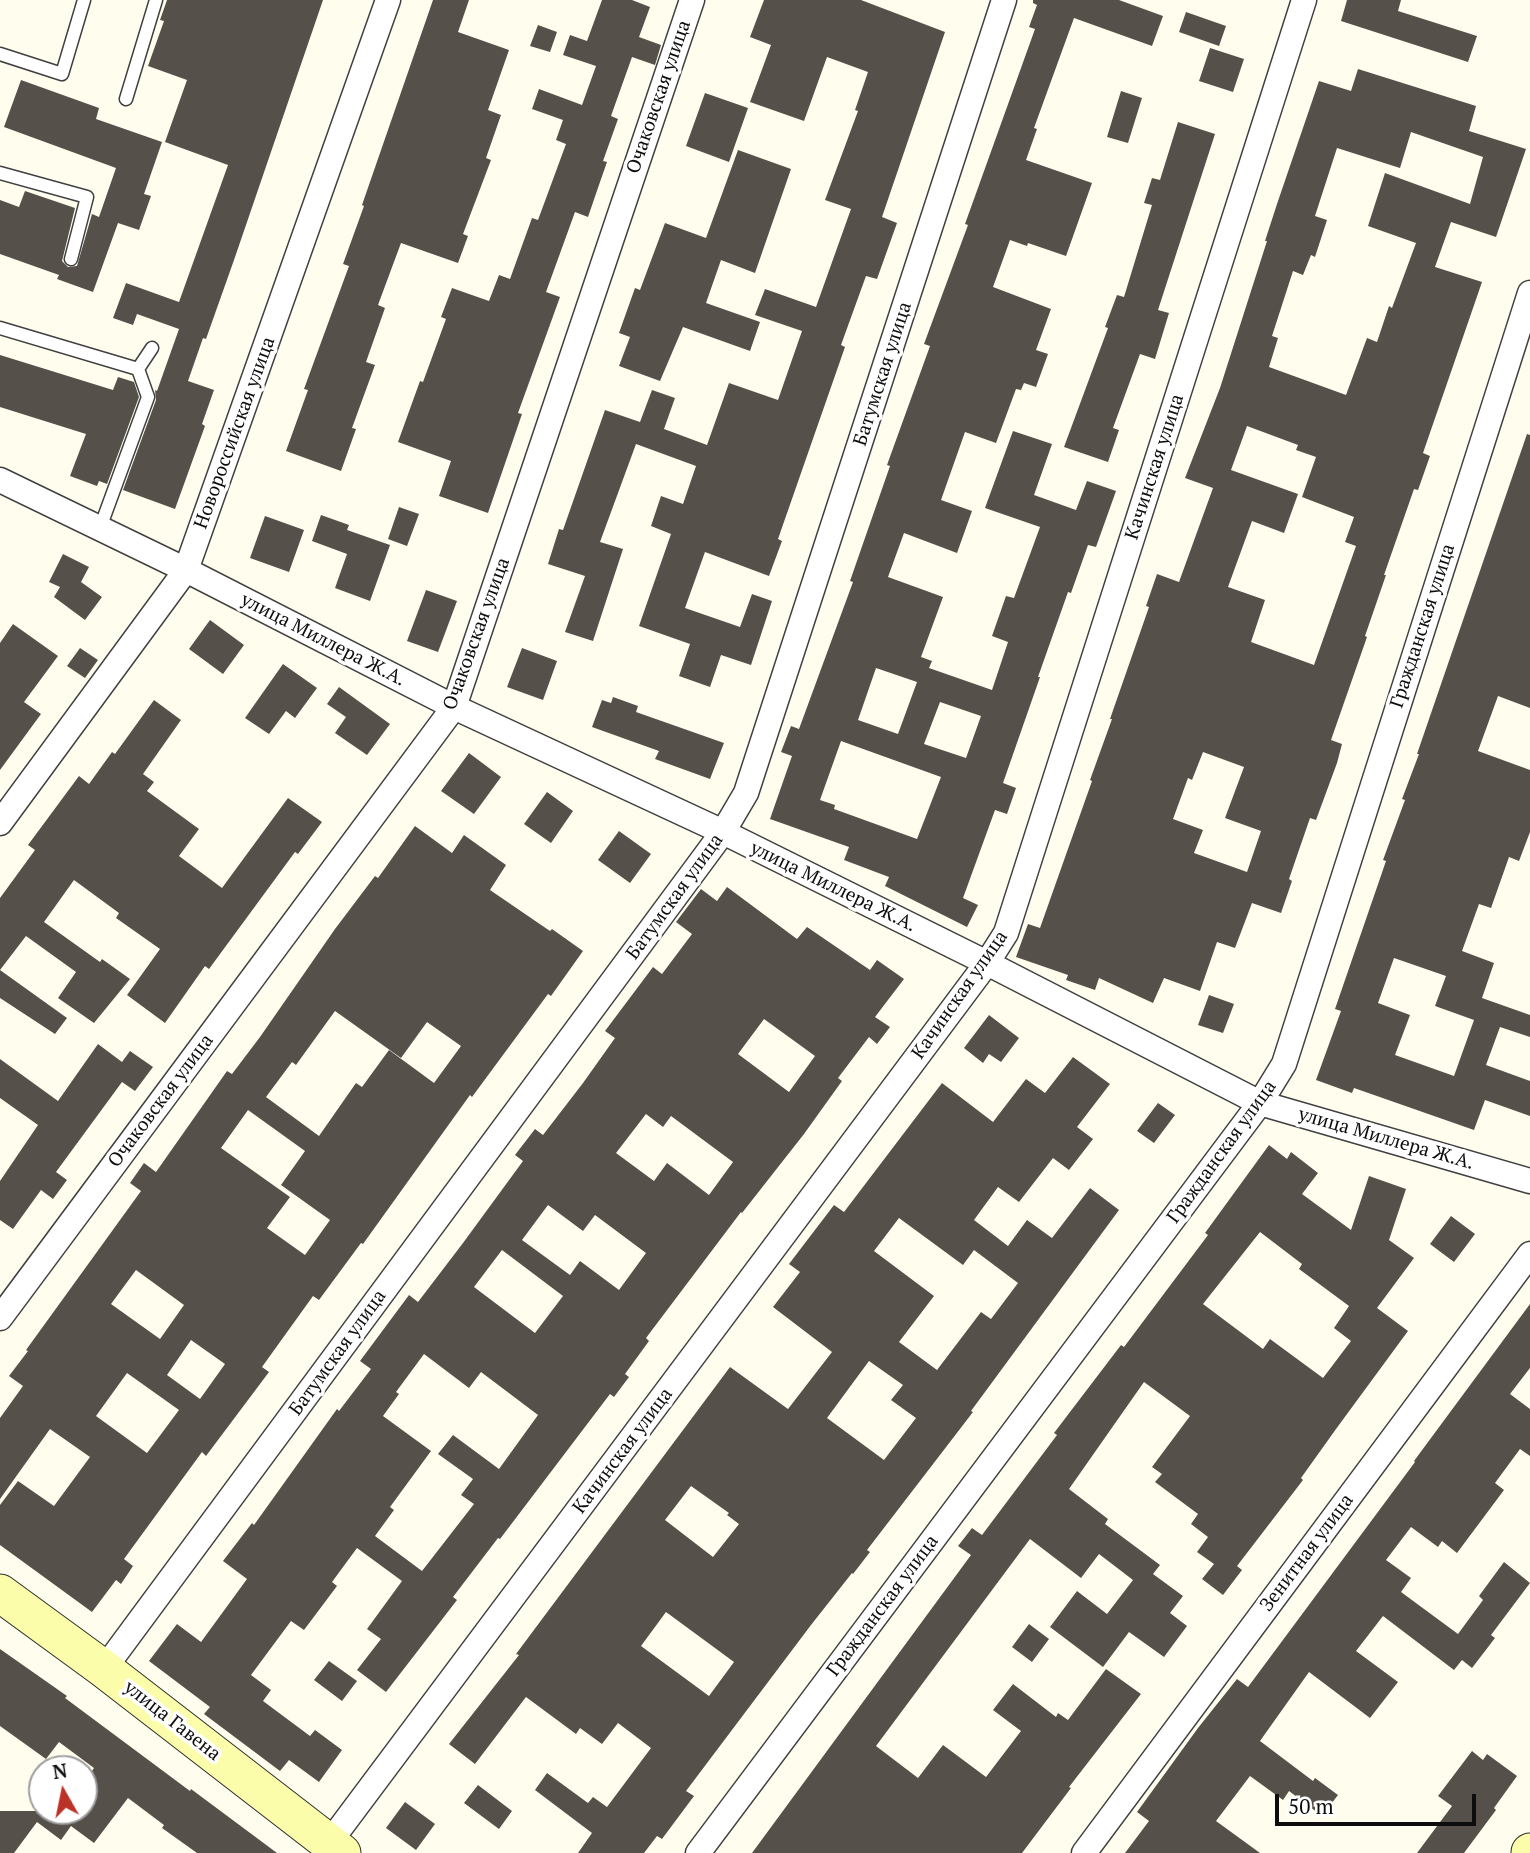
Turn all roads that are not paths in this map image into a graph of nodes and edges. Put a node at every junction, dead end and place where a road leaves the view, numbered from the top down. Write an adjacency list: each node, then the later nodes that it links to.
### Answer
1 (84, 0): 7 (lane)
2 (156, 0): 8 (lane)
3 (388, 0): 17 (street, Новороссийская улица)
4 (692, 0): 18 (street, Очаковская улица)
5 (1004, 0): 20 (street, Батумская улица)
6 (1304, 0): 21 (street, Качинская улица)
7 (0, 54)
8 (126, 99)
9 (0, 173): 10 (lane)
10 (71, 259)
11 (1530, 293): 22 (street, Гражданская улица)
12 (0, 328): 14 (lane)
13 (152, 348): 14 (lane)
14 (138, 369): 16 (lane)
15 (0, 480): 16 (street, улица Миллера Ж.А.)
16 (100, 528): 17 (street, улица Миллера Ж.А.)
17 (186, 570): 18 (street, улица Миллера Ж.А.); 19 (street, Новороссийская улица)
18 (454, 707): 20 (street, улица Миллера Ж.А.); 25 (street, Очаковская улица)
19 (0, 823)
20 (723, 832): 21 (street, улица Миллера Ж.А.); 27 (street, Батумская улица)
21 (987, 962): 22 (street, улица Миллера Ж.А.); 28 (street, Качинская улица)
22 (1260, 1103): 23 (street, улица Миллера Ж.А.); 29 (street, Гражданская улица)
23 (1530, 1181)
24 (1530, 1254): 30 (street, Зенитная улица)
25 (0, 1318)
26 (0, 1593): 27 (street, улица Гавена)
27 (104, 1669): 28 (street, улица Гавена)
28 (336, 1848)
29 (698, 1853)
30 (1084, 1853)

